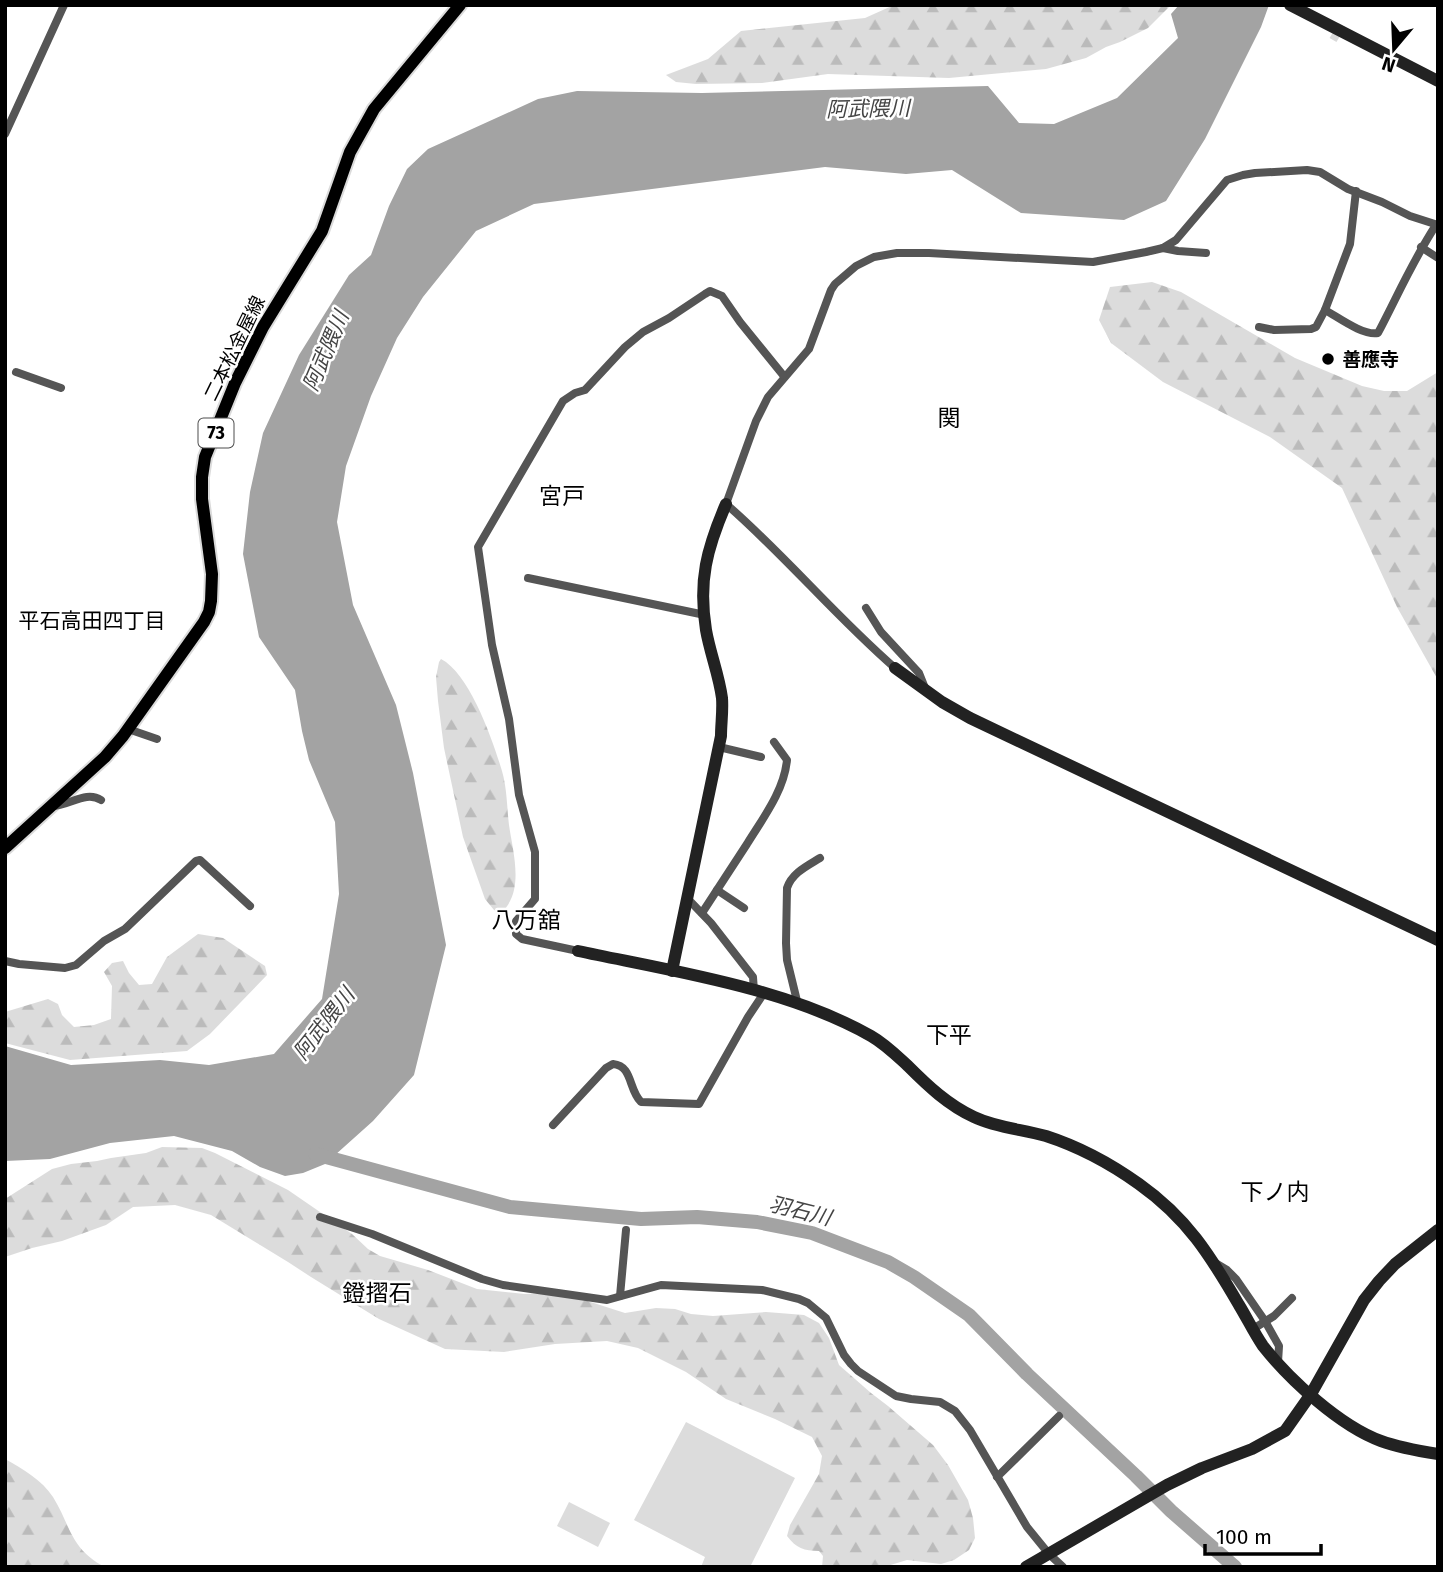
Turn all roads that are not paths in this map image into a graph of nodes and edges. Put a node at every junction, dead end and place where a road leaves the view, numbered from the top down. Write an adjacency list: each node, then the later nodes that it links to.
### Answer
1 (64, 5): 5 (street)
2 (460, 5): 24 (main road, 二本松金屋線 / 73)
3 (1290, 5): 4 (street)
4 (1438, 81)
5 (5, 134)
6 (1356, 191): 7 (street); 8 (street); 13 (street)
7 (1437, 225): 9 (street)
8 (1163, 248): 10 (street); 18 (street)
9 (1420, 250): 11 (street); 12 (street); 13 (street)
10 (1206, 253)
11 (1406, 254)
12 (1438, 258)
13 (1325, 310): 14 (street)
14 (1259, 327)
15 (16, 372): 17 (street)
16 (783, 375): 39 (street)
17 (61, 388)
18 (726, 504): 21 (street); 22 (street)
19 (528, 578): 21 (street)
20 (866, 608): 23 (street)
21 (705, 615): 27 (street)
22 (895, 668): 23 (street)
23 (926, 691): 38 (street)
24 (128, 729): 25 (street); 30 (main road, 二本松金屋線 / 73)
25 (156, 739)
26 (774, 742): 33 (street)
27 (719, 747): 28 (street); 34 (street)
28 (761, 757)
29 (101, 800): 30 (street)
30 (52, 806): 31 (main road, 二本松金屋線 / 73)
31 (5, 848)
32 (820, 859): 43 (street)
33 (717, 890): 36 (street); 37 (street)
34 (687, 898): 37 (street); 41 (street)
35 (250, 906): 40 (street)
36 (744, 908)
37 (702, 914): 42 (street)
38 (1438, 940)
39 (578, 951): 41 (street)
40 (5, 961)
41 (672, 971): 42 (street)
42 (759, 992): 43 (street); 44 (street)
43 (798, 1005): 48 (street)
44 (553, 1125)
45 (320, 1217): 49 (street)
46 (626, 1230): 49 (street)
47 (1438, 1230): 54 (street)
48 (1215, 1263): 51 (street); 52 (street)
49 (620, 1296): 57 (street)
50 (1292, 1298): 51 (street)
51 (1265, 1321): 52 (street); 53 (street)
52 (1253, 1329): 53 (street)
53 (1278, 1362): 54 (street)
54 (1311, 1394): 56 (street); 58 (street)
55 (1059, 1416): 57 (street)
56 (1438, 1454)
57 (997, 1477): 58 (street)
58 (1049, 1554): 59 (street); 60 (street)
59 (1026, 1567)
60 (1063, 1567)

